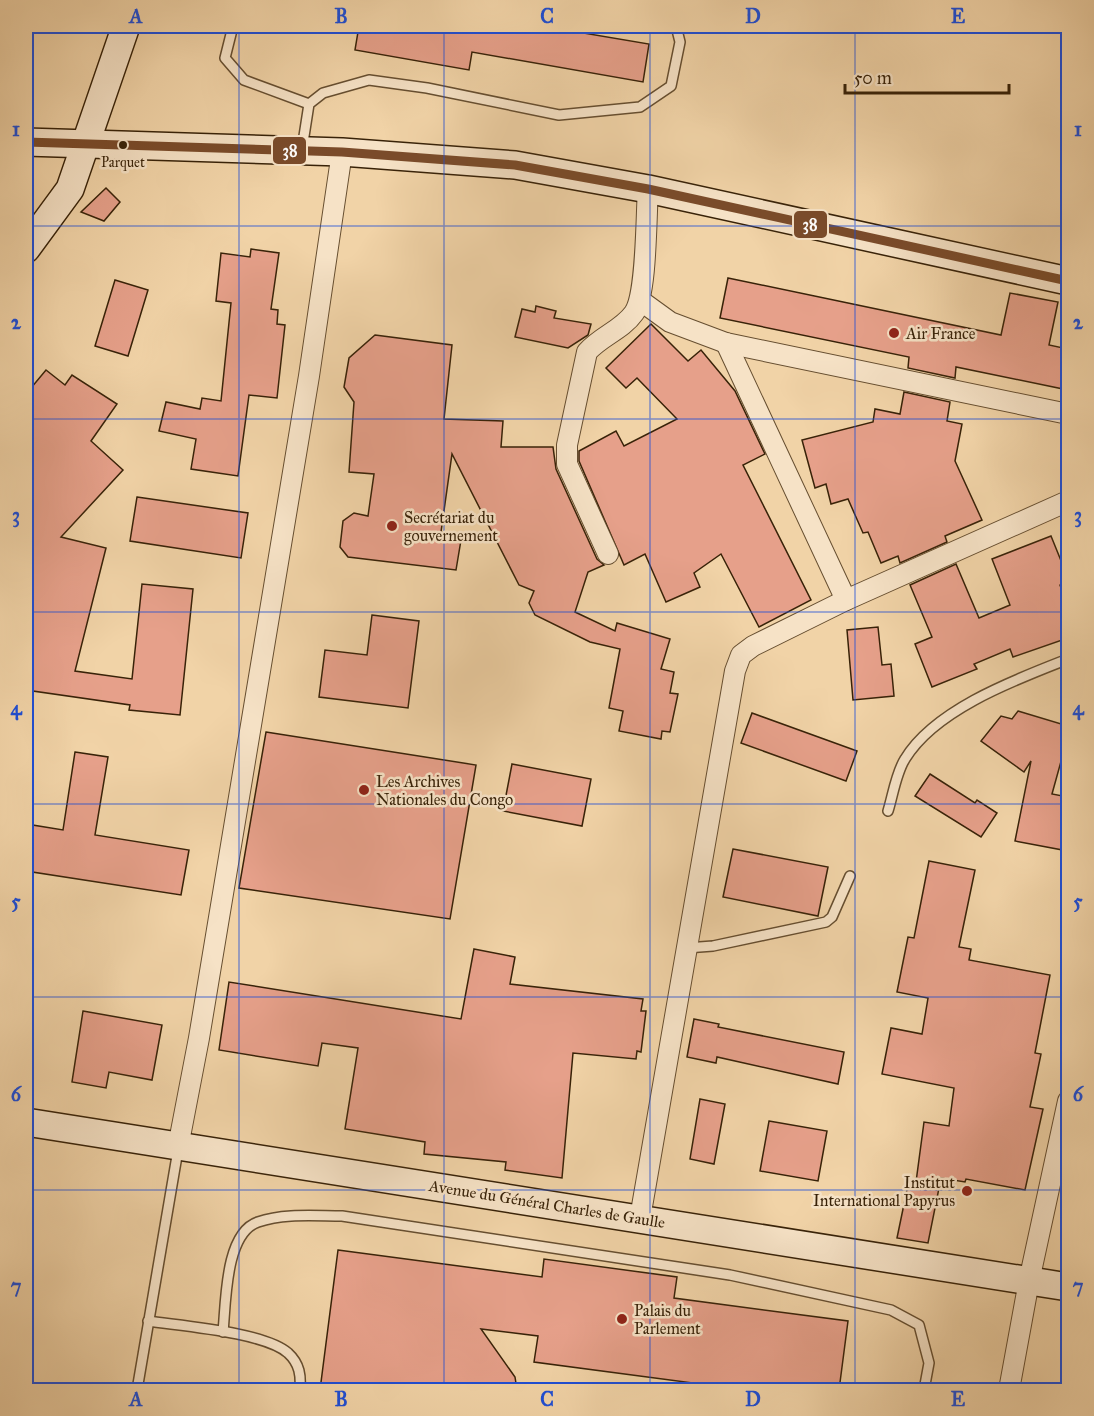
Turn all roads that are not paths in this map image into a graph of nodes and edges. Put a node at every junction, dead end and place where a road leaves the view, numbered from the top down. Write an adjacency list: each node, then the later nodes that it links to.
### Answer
1 (126, 26): 6 (street)
2 (233, 26): 4 (lane)
3 (676, 26): 4 (lane)
4 (309, 104): 7 (lane)
5 (26, 142): 6 (street)
6 (86, 145): 7 (street); 10 (street)
7 (301, 151): 8 (street)
8 (342, 152): 9 (street); 24 (street)
9 (648, 189): 11 (street); 12 (street)
10 (26, 249)
11 (1068, 281)
12 (641, 300): 13 (street); 16 (street)
13 (726, 343): 14 (street); 17 (street)
14 (1068, 414)
15 (1068, 501): 17 (street)
16 (608, 554)
17 (846, 600): 21 (street)
18 (1068, 660): 19 (lane)
19 (888, 811)
20 (850, 876): 21 (lane)
21 (686, 948): 26 (street)
22 (1068, 1101): 25 (street)
23 (26, 1122): 24 (street, Avenue du Général Charles de Gaulle)
24 (178, 1147): 26 (street, Avenue du Général Charles de Gaulle); 29 (lane)
25 (1064, 1148): 27 (street)
26 (640, 1218): 27 (street, Avenue du Général Charles de Gaulle)
27 (1029, 1281): 28 (street, Avenue du Général Charles de Gaulle); 34 (street)
28 (1068, 1287)
29 (148, 1322): 30 (lane); 31 (lane)
30 (223, 1332): 32 (lane); 33 (lane)
31 (137, 1390)
32 (300, 1390)
33 (924, 1390)
34 (1009, 1390)

